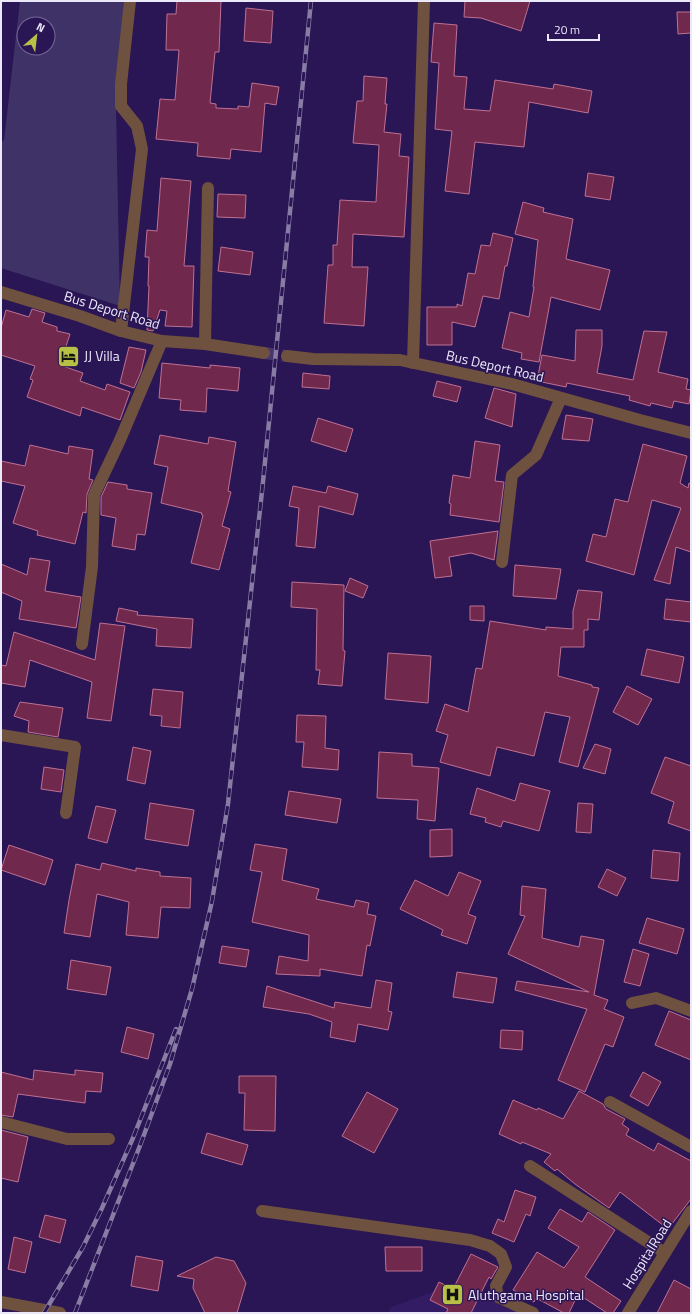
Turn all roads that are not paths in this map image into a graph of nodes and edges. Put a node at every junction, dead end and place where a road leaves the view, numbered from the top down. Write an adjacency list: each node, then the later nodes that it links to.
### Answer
1 (130, 1): 5 (street)
2 (424, 1): 10 (street)
3 (208, 188): 7 (street)
4 (1, 292): 5 (street, Bus Deport Road)
5 (121, 331): 6 (street, Bus Deport Road)
6 (162, 341): 7 (street, Bus Deport Road); 14 (street)
7 (205, 344): 8 (street, Bus Deport Road)
8 (264, 353)
9 (287, 356): 10 (street, Bus Deport Road)
10 (413, 363): 11 (street, Bus Deport Road)
11 (561, 398): 12 (street, Bus Deport Road); 13 (street)
12 (691, 433)
13 (502, 562)
14 (82, 644)
15 (1, 735): 16 (street)
16 (66, 813)
17 (632, 1003): 18 (street)
18 (691, 1011)
19 (610, 1102): 22 (street)
20 (1, 1122): 21 (street)
21 (109, 1139)
22 (691, 1147)
23 (530, 1166): 26 (street)
24 (262, 1211): 29 (street)
25 (691, 1211): 26 (street, HospitalRoad)
26 (665, 1253): 30 (street, HospitalRoad)
27 (6, 1306): 28 (street)
28 (60, 1313)
29 (533, 1313)
30 (628, 1313)

